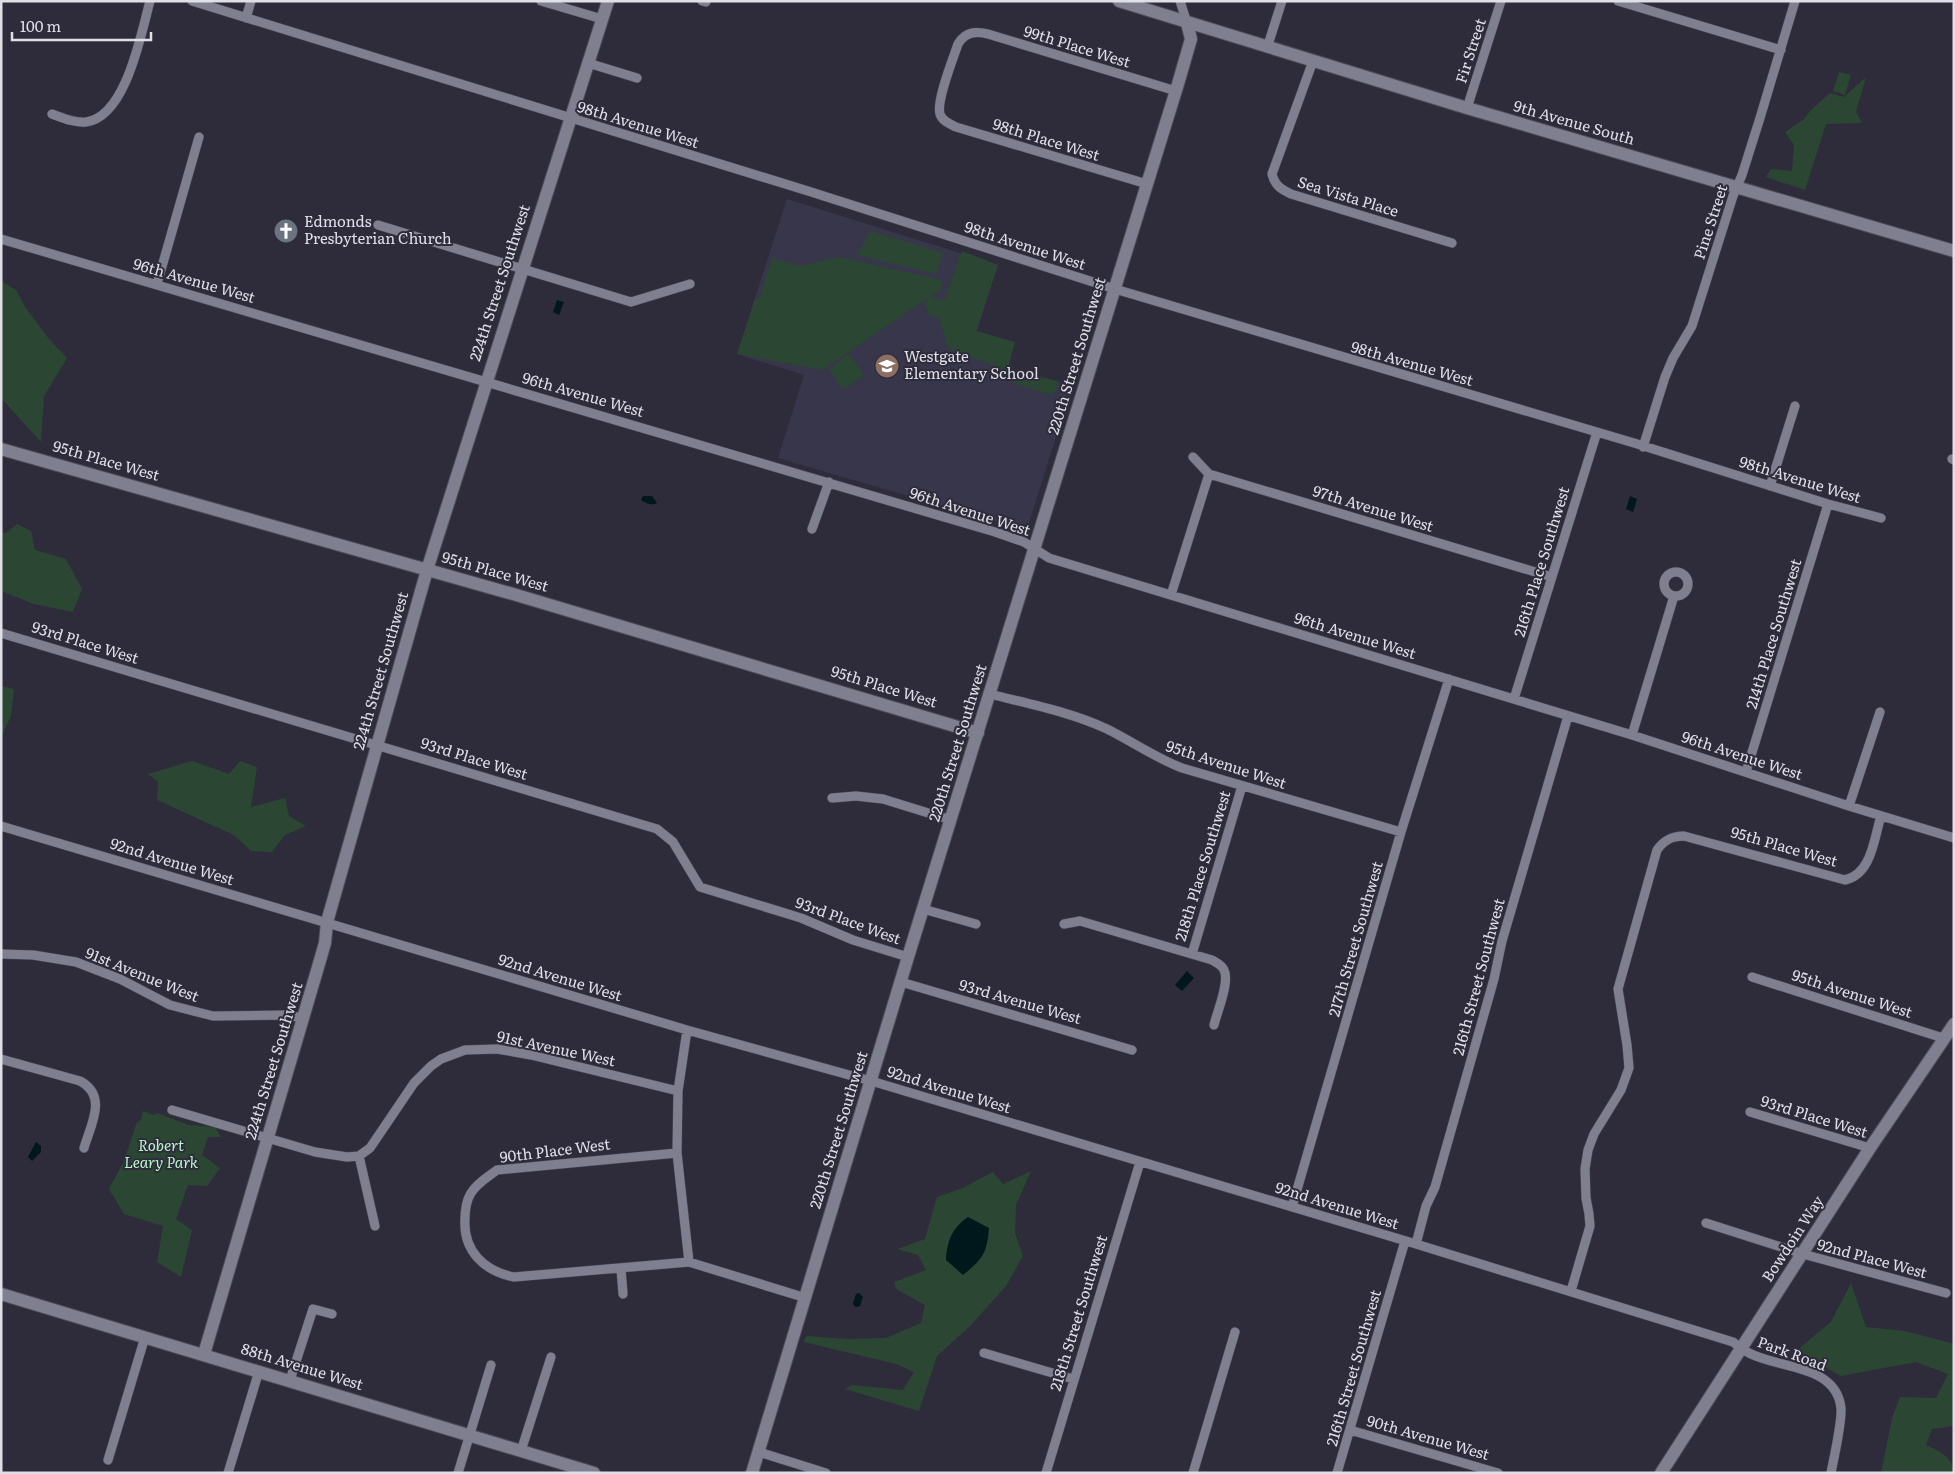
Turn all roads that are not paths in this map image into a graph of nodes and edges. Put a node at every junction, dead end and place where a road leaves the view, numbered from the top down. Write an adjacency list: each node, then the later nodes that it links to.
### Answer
1 (150, 1): 22 (street)
2 (192, 1): 12 (street, 98th Avenue West)
3 (251, 1): 12 (street)
4 (541, 1): 13 (street)
5 (608, 1): 13 (street, 224th Street Southwest)
6 (1119, 1): 14 (street, 9th Avenue South)
7 (1180, 1): 14 (street)
8 (1282, 1): 15 (street)
9 (1501, 1): 21 (street, Fir Street)
10 (1618, 1): 16 (street)
11 (1795, 1): 16 (street, Pine Street)
12 (246, 18): 24 (street, 98th Avenue West)
13 (602, 19): 18 (street, 224th Street Southwest)
14 (1187, 22): 15 (street, 9th Avenue South); 20 (street, 220th Street Southwest)
15 (1267, 48): 17 (street, 9th Avenue South)
16 (1780, 50): 27 (street, Pine Street)
17 (1314, 61): 21 (street, 9th Avenue South); 30 (street, Sea Vista Place)
18 (588, 63): 19 (street); 24 (street, 224th Street Southwest)
19 (637, 78)
20 (1176, 91): 23 (street, 99th Place West); 26 (street, 220th Street Southwest)
21 (1467, 108): 27 (street, 9th Avenue South)
22 (52, 114)
23 (941, 116): 26 (street, 98th Place West)
24 (570, 118): 32 (street, 224th Street Southwest); 35 (street, 98th Avenue West)
25 (199, 137): 33 (street)
26 (1147, 184): 35 (street, 220th Street Southwest)
27 (1736, 188): 31 (street, 9th Avenue South); 39 (street, Pine Street)
28 (378, 225): 32 (street)
29 (1, 239): 33 (street, 96th Avenue West)
30 (1452, 243)
31 (1954, 251)
32 (522, 269): 34 (street); 36 (street, 224th Street Southwest)
33 (156, 284): 36 (street, 96th Avenue West)
34 (690, 284)
35 (1115, 289): 38 (street, 98th Avenue West); 48 (street, 220th Street Southwest)
36 (486, 381): 43 (street, 96th Avenue West); 49 (street, 224th Street Southwest)
37 (1795, 406): 44 (street)
38 (1597, 432): 39 (street, 98th Avenue West); 50 (street, 216th Place Southwest)
39 (1643, 447): 44 (street, 98th Avenue West)
40 (1, 449): 49 (street, 95th Place West)
41 (1193, 457): 42 (street)
42 (1209, 474): 50 (street, 97th Avenue West); 51 (street)
43 (829, 482): 47 (street); 48 (street, 96th Avenue West)
44 (1770, 486): 45 (street, 98th Avenue West)
45 (1828, 504): 46 (street, 98th Avenue West); 62 (street, 214th Place Southwest)
46 (1881, 518)
47 (812, 529)
48 (1035, 549): 51 (street, 96th Avenue West); 55 (street, 220th Street Southwest)
49 (427, 570): 59 (street, 95th Place West); 61 (street, 224th Street Southwest)
50 (1552, 577): 56 (street, 216th Place Southwest)
51 (1171, 595): 54 (street, 96th Avenue West)
52 (1674, 596): 60 (street)
53 (1, 633): 61 (street, 93rd Place West)
54 (1449, 679): 56 (street, 96th Avenue West); 69 (street, 217th Street Southwest)
55 (990, 694): 59 (street, 220th Street Southwest); 63 (street, 95th Avenue West)
56 (1514, 699): 58 (street, 96th Avenue West)
57 (1880, 712): 65 (street)
58 (1568, 716): 60 (street, 96th Avenue West); 101 (street, 216th Street Southwest)
59 (978, 733): 67 (street, 220th Street Southwest)
60 (1632, 736): 62 (street, 96th Avenue West)
61 (377, 744): 72 (street, 224th Street Southwest); 77 (street, 93rd Place West)
62 (1746, 772): 65 (street, 96th Avenue West)
63 (1242, 786): 69 (street, 95th Avenue West); 76 (street, 218th Place Southwest)
64 (832, 798): 67 (street)
65 (1849, 806): 66 (street, 96th Avenue West)
66 (1881, 816): 70 (street, 96th Avenue West); 105 (street, 95th Place West)
67 (951, 820): 71 (street, 220th Street Southwest)
68 (1, 826): 72 (street, 92nd Avenue West)
69 (1401, 832): 97 (street, 217th Street Southwest)
70 (1953, 836)
71 (924, 908): 73 (street); 77 (street, 220th Street Southwest)
72 (327, 922): 80 (street, 224th Street Southwest); 83 (street, 92nd Avenue West)
73 (976, 924)
74 (1064, 924): 76 (street)
75 (1, 954): 80 (street, 91st Avenue West)
76 (1192, 954): 82 (street)
77 (908, 957): 79 (street, 220th Street Southwest)
78 (1752, 977): 84 (street, 95th Avenue West)
79 (901, 982): 85 (street, 93rd Avenue West); 87 (street, 220th Street Southwest)
80 (303, 1018): 91 (street, 224th Street Southwest)
81 (1954, 1024): 84 (street, Bowdoin Way)
82 (1214, 1025)
83 (687, 1030): 87 (street, 92nd Avenue West); 88 (street)
84 (1943, 1038): 93 (street, Bowdoin Way)
85 (1132, 1050)
86 (1, 1058): 92 (street)
87 (870, 1082): 96 (street, 92nd Avenue West); 109 (street, 220th Street Southwest)
88 (678, 1091): 94 (street); 95 (street, 91st Avenue West)
89 (172, 1110): 91 (street)
90 (1750, 1112): 93 (street, 93rd Place West)
91 (268, 1138): 95 (street); 115 (street, 224th Street Southwest)
92 (84, 1148)
93 (1870, 1148): 102 (street, Bowdoin Way)
94 (677, 1153): 103 (street); 104 (street, 90th Place West)
95 (359, 1156): 99 (street)
96 (1140, 1162): 97 (street, 92nd Avenue West); 119 (street, 218th Street Southwest)
97 (1292, 1207): 100 (street, 92nd Avenue West)
98 (1706, 1223): 102 (street, 92nd Place West)
99 (375, 1226)
100 (1405, 1241): 101 (street, 92nd Avenue West); 121 (street, 216th Street Southwest)
101 (1416, 1244): 105 (street, 92nd Avenue West)
102 (1803, 1254): 106 (street, 92nd Place West); 113 (street, Bowdoin Way)
103 (689, 1262): 104 (street); 109 (street)
104 (621, 1269): 108 (street)
105 (1571, 1291): 113 (street, 92nd Avenue West)
106 (1946, 1293)
107 (1, 1294): 112 (street, 88th Avenue West)
108 (623, 1294)
109 (806, 1298): 124 (street, 220th Street Southwest)
110 (332, 1314): 120 (street)
111 (1234, 1332): 132 (street)
112 (145, 1337): 115 (street, 88th Avenue West); 125 (street)
113 (1742, 1348): 135 (street, Bowdoin Way); 136 (street, Park Road)
114 (984, 1353): 119 (street)
115 (204, 1354): 118 (street, 88th Avenue West)
116 (551, 1358): 123 (street)
117 (491, 1365): 122 (street)
118 (259, 1371): 120 (street, 88th Avenue West); 126 (street)
119 (1073, 1379): 131 (street, 218th Street Southwest)
120 (290, 1380): 122 (street, 88th Avenue West)
121 (1350, 1430): 133 (street, 216th Street Southwest); 134 (street, 90th Avenue West)
122 (469, 1435): 123 (street, 88th Avenue West); 127 (street)
123 (522, 1451): 128 (street, 88th Avenue West)
124 (759, 1452): 129 (street, 220th Street Southwest); 130 (street)
125 (108, 1460)
126 (228, 1473)
127 (458, 1473)
128 (594, 1473)
129 (752, 1473)
130 (826, 1473)
131 (1046, 1473)
132 (1193, 1473)
133 (1337, 1473)
134 (1498, 1473)
135 (1661, 1473)
136 (1831, 1473)

